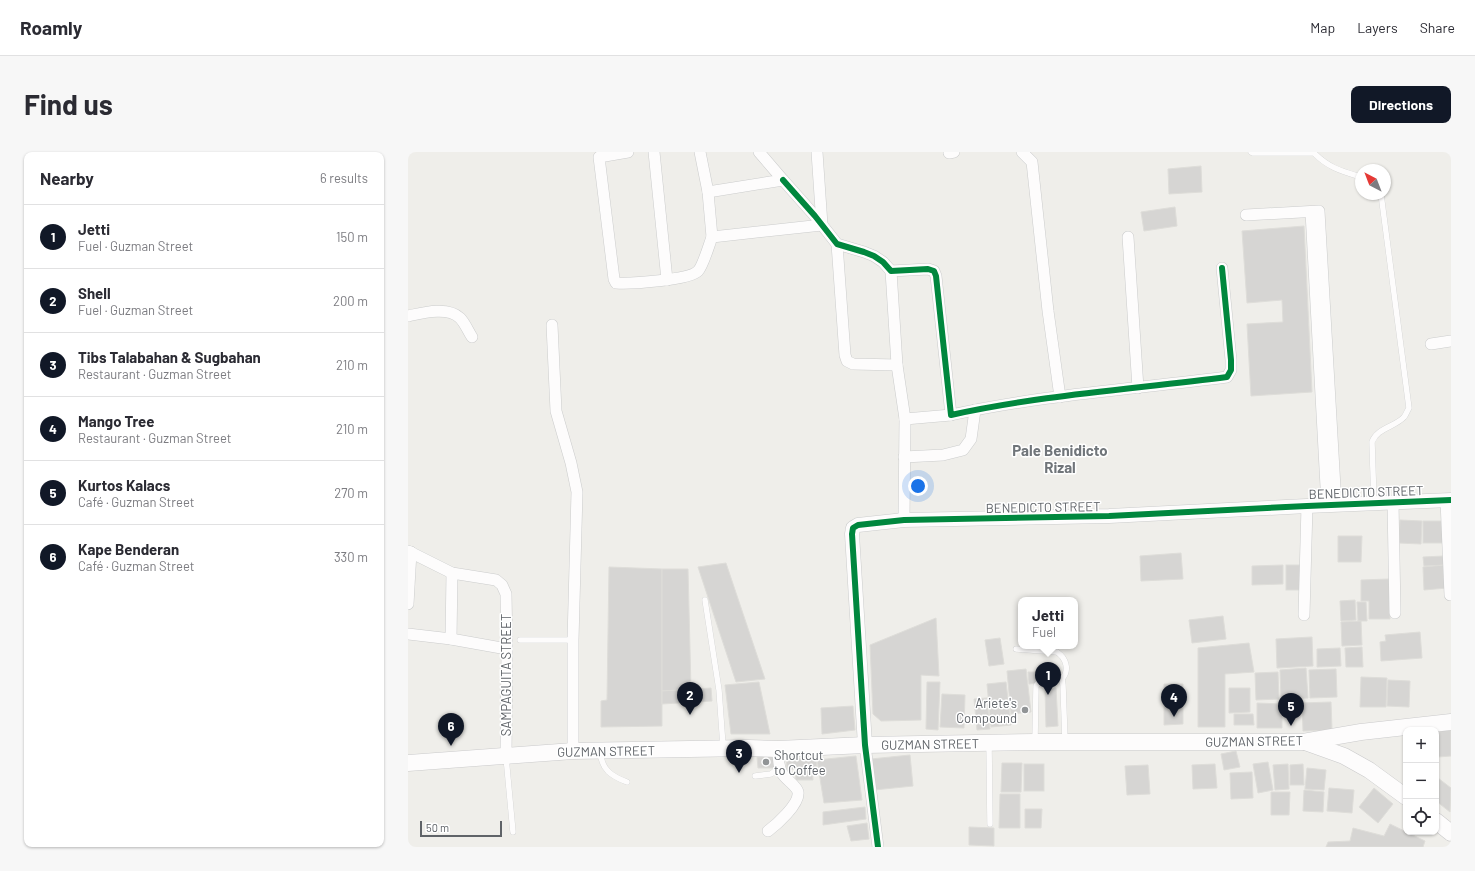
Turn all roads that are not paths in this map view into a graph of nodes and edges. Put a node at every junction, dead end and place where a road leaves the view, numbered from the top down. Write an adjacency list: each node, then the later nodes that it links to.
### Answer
1 (628, 152): 10 (street)
2 (654, 152): 22 (street)
3 (700, 152): 13 (street)
4 (759, 152): 12 (street)
5 (817, 152): 16 (street)
6 (948, 152): 7 (street)
7 (954, 152)
8 (1022, 152): 30 (street)
9 (1251, 152): 11 (lane)
10 (599, 154): 22 (street)
11 (1355, 175)
12 (783, 180): 13 (street); 16 (street)
13 (708, 192): 17 (street)
14 (1382, 200): 37 (lane)
15 (1246, 215): 38 (street)
16 (822, 225): 17 (street); 19 (street)
17 (712, 237): 22 (street)
18 (1128, 237): 29 (street)
19 (837, 244): 21 (street); 28 (street)
20 (1222, 268): 29 (street)
21 (891, 271): 28 (street); 32 (street)
22 (667, 280)
23 (408, 316): 25 (street)
24 (552, 325): 51 (street)
25 (472, 337)
26 (1451, 341): 27 (street)
27 (1431, 344)
28 (897, 365): 33 (street)
29 (1138, 388): 30 (street)
30 (1060, 397): 31 (street)
31 (975, 410): 32 (street); 34 (street)
32 (951, 415): 33 (street)
33 (905, 419): 34 (street)
34 (904, 457): 40 (street)
35 (1449, 500): 36 (street, BENEDICTO STREET); 43 (street)
36 (1393, 502): 37 (street, BENEDICTO STREET); 46 (street)
37 (1374, 503): 38 (street, BENEDICTO STREET)
38 (1332, 505): 39 (street, BENEDICTO STREET)
39 (1307, 506): 40 (street, BENEDICTO STREET); 47 (street)
40 (904, 520): 60 (street, BENEDICTO STREET)
41 (409, 551): 42 (street); 45 (street)
42 (452, 573): 49 (street); 52 (street, SAMPAGUITA STREET)
43 (1450, 595)
44 (705, 600): 61 (lane)
45 (408, 604)
46 (1395, 613)
47 (1304, 615)
48 (408, 634): 49 (street)
49 (451, 639): 52 (street)
50 (520, 640): 51 (lane)
51 (573, 640): 64 (street)
52 (507, 649): 65 (street, SAMPAGUITA STREET)
53 (1026, 649): 54 (lane)
54 (1062, 679): 56 (lane); 57 (lane)
55 (1451, 722): 58 (main road, GUZMAN STREET)
56 (1035, 742): 57 (main road, GUZMAN STREET); 59 (main road, GUZMAN STREET)
57 (1065, 742): 58 (main road, GUZMAN STREET)
58 (1303, 742): 70 (main road)
59 (989, 743): 60 (main road, GUZMAN STREET); 72 (lane)
60 (865, 745): 62 (main road, GUZMAN STREET); 76 (street)
61 (723, 748): 62 (main road, GUZMAN STREET); 63 (main road, GUZMAN STREET)
62 (778, 749): 67 (street)
63 (600, 750): 64 (main road, GUZMAN STREET); 69 (lane)
64 (572, 751): 65 (main road, GUZMAN STREET)
65 (506, 755): 66 (main road, GUZMAN STREET); 74 (lane)
66 (408, 763)
67 (780, 767): 68 (lane); 73 (street)
68 (755, 776)
69 (627, 782)
70 (1403, 795)
71 (1439, 823): 75 (main road)
72 (990, 824)
73 (768, 831)
74 (513, 832)
75 (1451, 833)
76 (878, 847)

